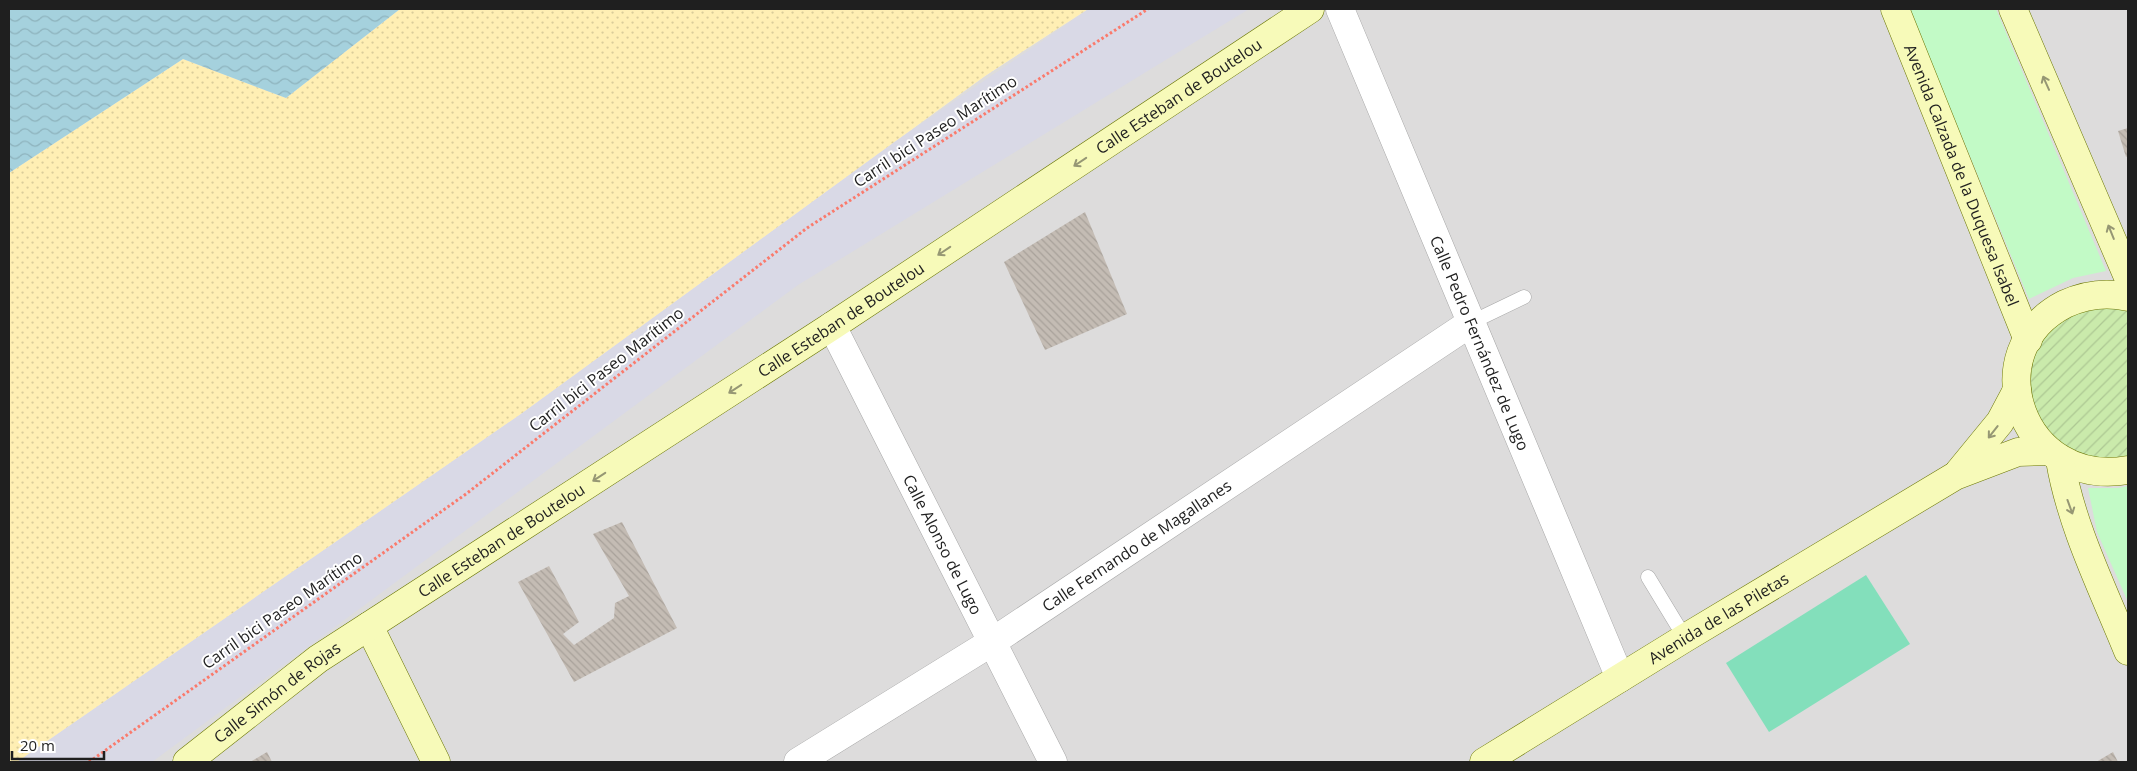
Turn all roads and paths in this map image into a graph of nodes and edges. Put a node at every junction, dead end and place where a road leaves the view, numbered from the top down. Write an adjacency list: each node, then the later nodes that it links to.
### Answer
1 (1148, 9): 22 (path, Carril bici Paseo Marítimo)
2 (1310, 9): 10 (street, Calle Esteban de Boutelou, one-way to 10)
3 (1340, 9): 9 (street, Calle Pedro Fernández de Lugo)
4 (1895, 9): 11 (street, Avenida Calzada de la Duquesa Isabel)
5 (2013, 9): 6 (street, one-way to 5)
6 (2128, 277)
7 (1524, 297): 9 (lane)
8 (2128, 297): 11 (street)
9 (1472, 322): 19 (street, Calle Fernando de Magallanes); 21 (street, Calle Pedro Fernández de Lugo)
10 (832, 326): 17 (street, Calle Esteban de Boutelou, one-way to 17); 19 (street, Calle Alonso de Lugo)
11 (2028, 340): 12 (street)
12 (2017, 390): 13 (street); 15 (street, Avenida de las Piletas, one-way to 15)
13 (2054, 455): 14 (street); 15 (street, Avenida de las Piletas); 20 (street, one-way to 20)
14 (2128, 470)
15 (1955, 476): 18 (street, Avenida de las Piletas)
16 (1648, 577): 18 (lane)
17 (369, 626): 23 (street, Calle Simón de Rojas); 24 (street)
18 (1684, 638): 21 (street, Avenida de las Piletas)
19 (992, 642): 25 (street, Calle Fernando de Magallanes); 26 (street, Calle Alonso de Lugo)
20 (2128, 651)
21 (1620, 678): 27 (street, Avenida de las Piletas)
22 (89, 762)
23 (187, 762)
24 (436, 762)
25 (798, 762)
26 (1053, 762)
27 (1484, 762)

